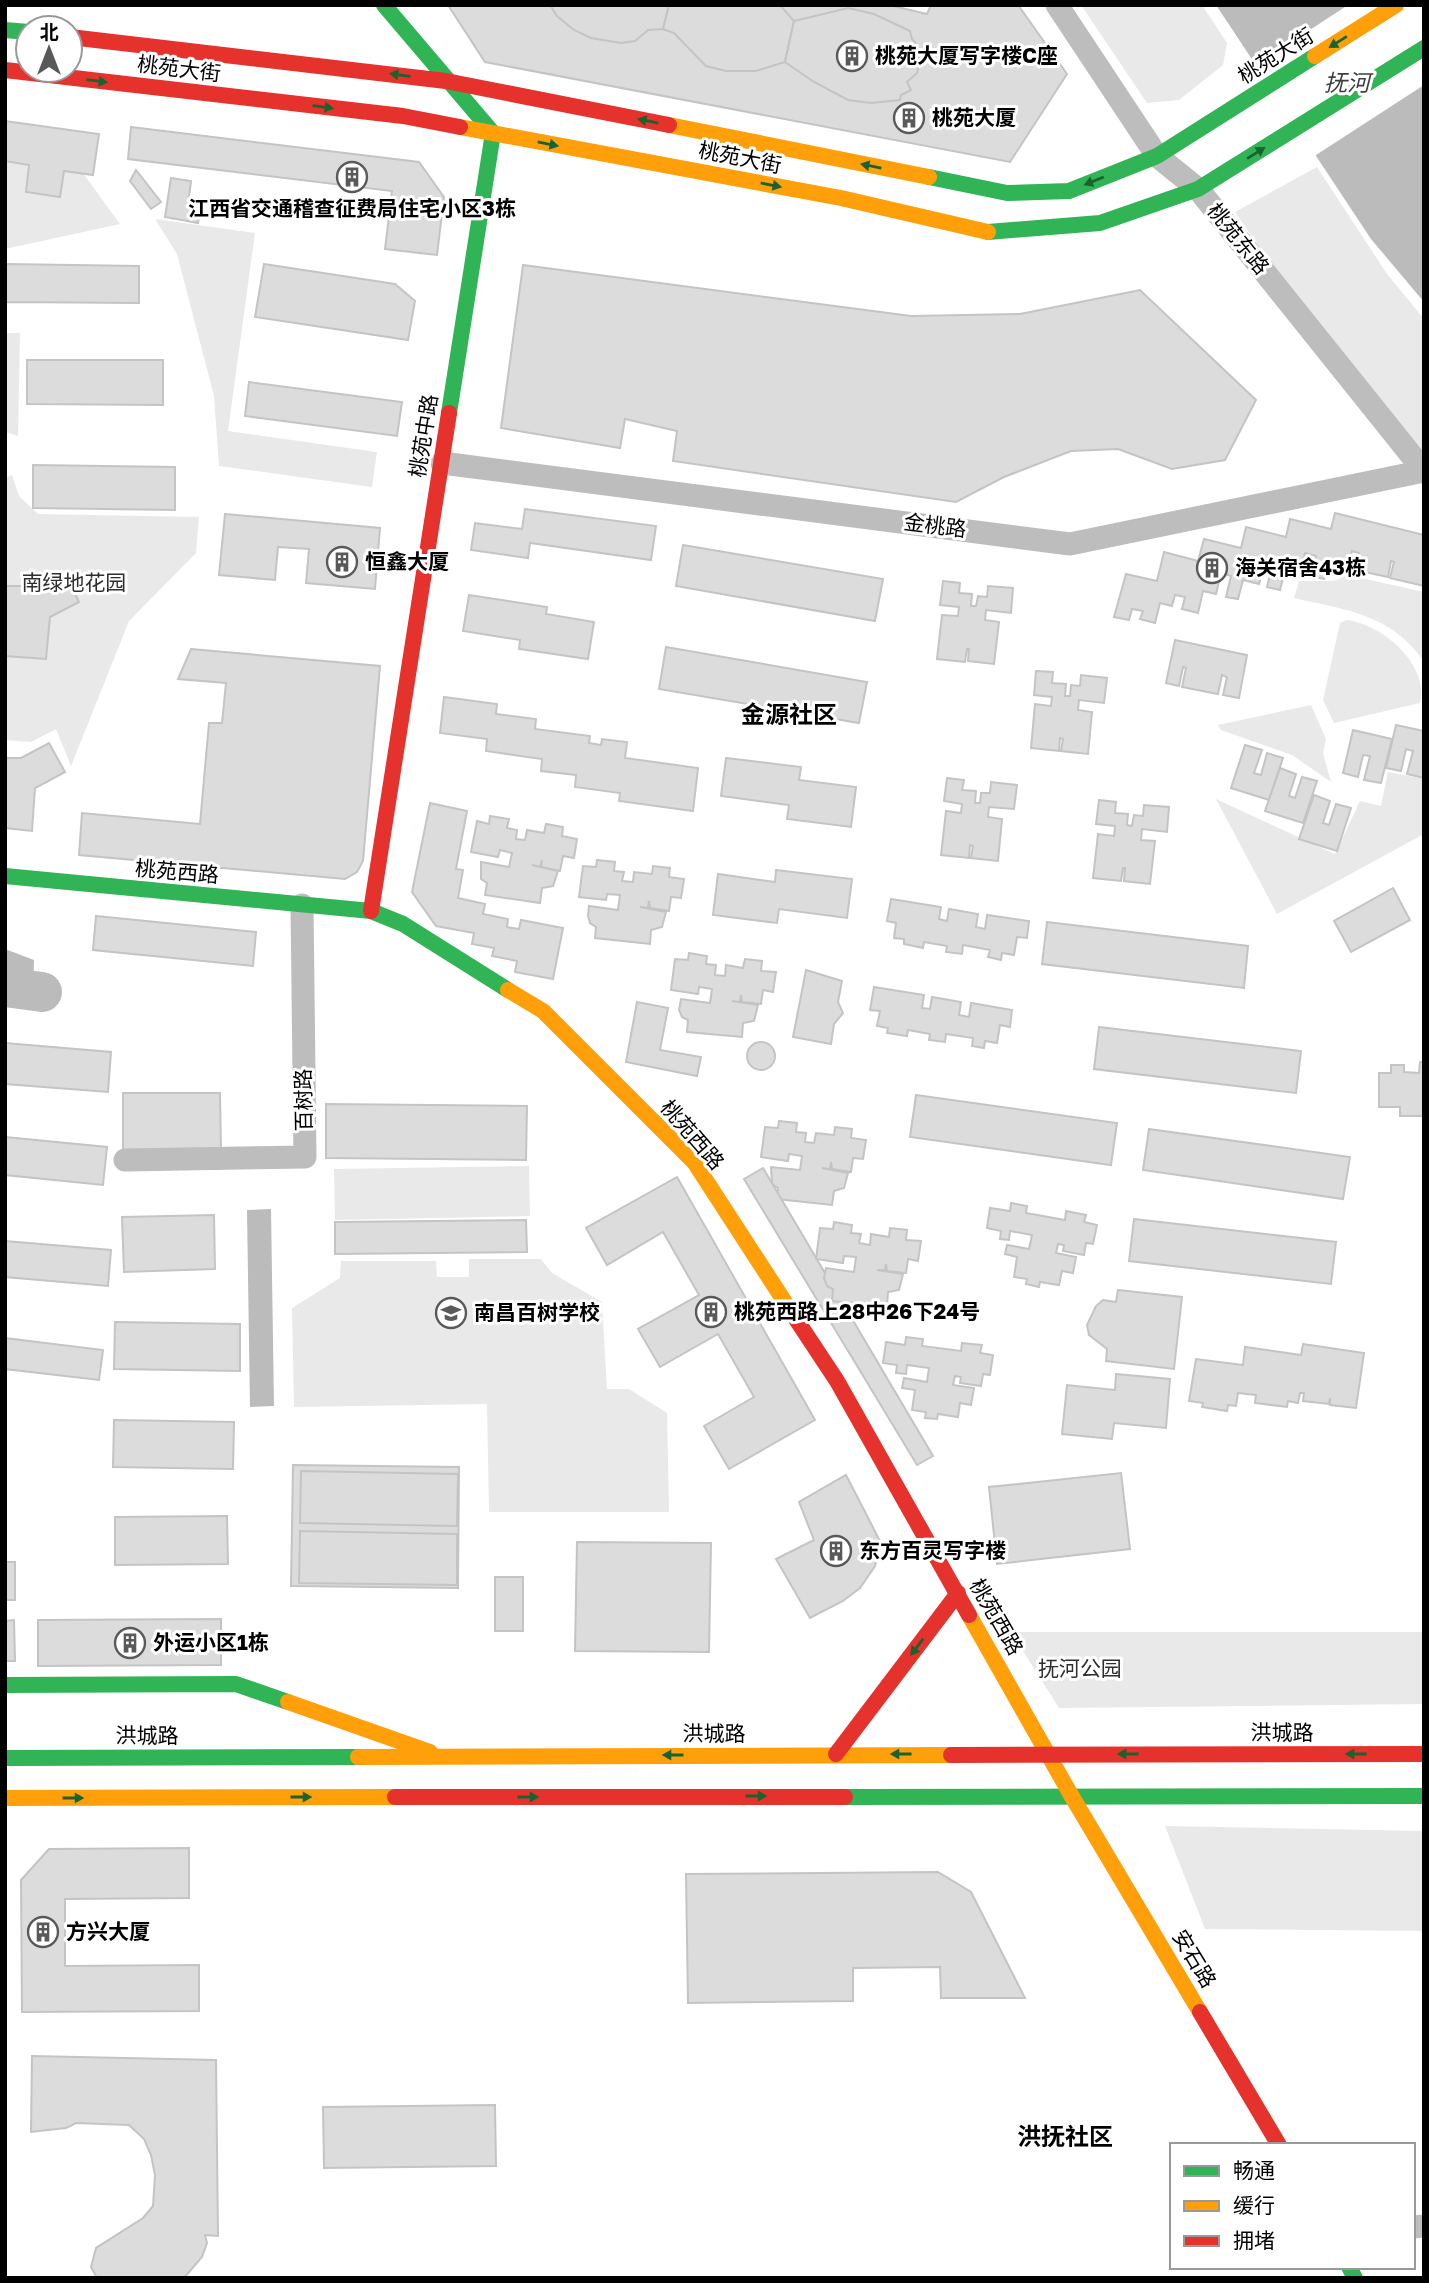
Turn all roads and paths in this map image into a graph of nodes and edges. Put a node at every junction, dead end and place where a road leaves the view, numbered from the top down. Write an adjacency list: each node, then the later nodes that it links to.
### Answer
1 (384, 5): 7 (main road)
2 (1058, 5): 9 (street, 桃苑东路)
3 (1396, 5): 9 (main road, 桃苑大街, one-way to 9)
4 (84, 39): 7 (main road, 桃苑大街, one-way to 4)
5 (1424, 48): 10 (main road, 桃苑大街, one-way to 5)
6 (5, 70): 8 (main road, 桃苑大街, one-way to 8)
7 (446, 80): 8 (main road); 9 (main road, 桃苑大街, one-way to 7)
8 (493, 133): 10 (main road, 桃苑大街, one-way to 10); 11 (main road, 桃苑中路)
9 (1157, 156): 10 (street, 桃苑东路)
10 (1198, 189): 12 (street, 桃苑东路)
11 (442, 463): 12 (street, 金桃路); 15 (main road, 桃苑中路)
12 (1424, 471)
13 (5, 876): 14 (main road, 桃苑西路)
14 (302, 905): 15 (main road, 桃苑西路); 16 (street, 百树路)
15 (371, 911): 17 (main road, 桃苑西路)
16 (125, 1160)
17 (958, 1592): 19 (main road, one-way to 19); 20 (main road, 桃苑西路)
18 (5, 1685): 22 (main road)
19 (836, 1754): 20 (main road, 洪城路, one-way to 19); 22 (main road, 洪城路, one-way to 22)
20 (1049, 1754): 21 (main road, 洪城路, one-way to 20); 24 (main road, 桃苑西路)
21 (1424, 1755)
22 (442, 1756): 23 (main road, 洪城路)
23 (5, 1758)
24 (1072, 1795): 25 (main road); 26 (main road, one-way to 24); 27 (main road, 安石路)
25 (1424, 1796)
26 (5, 1798)
27 (1278, 2143)

